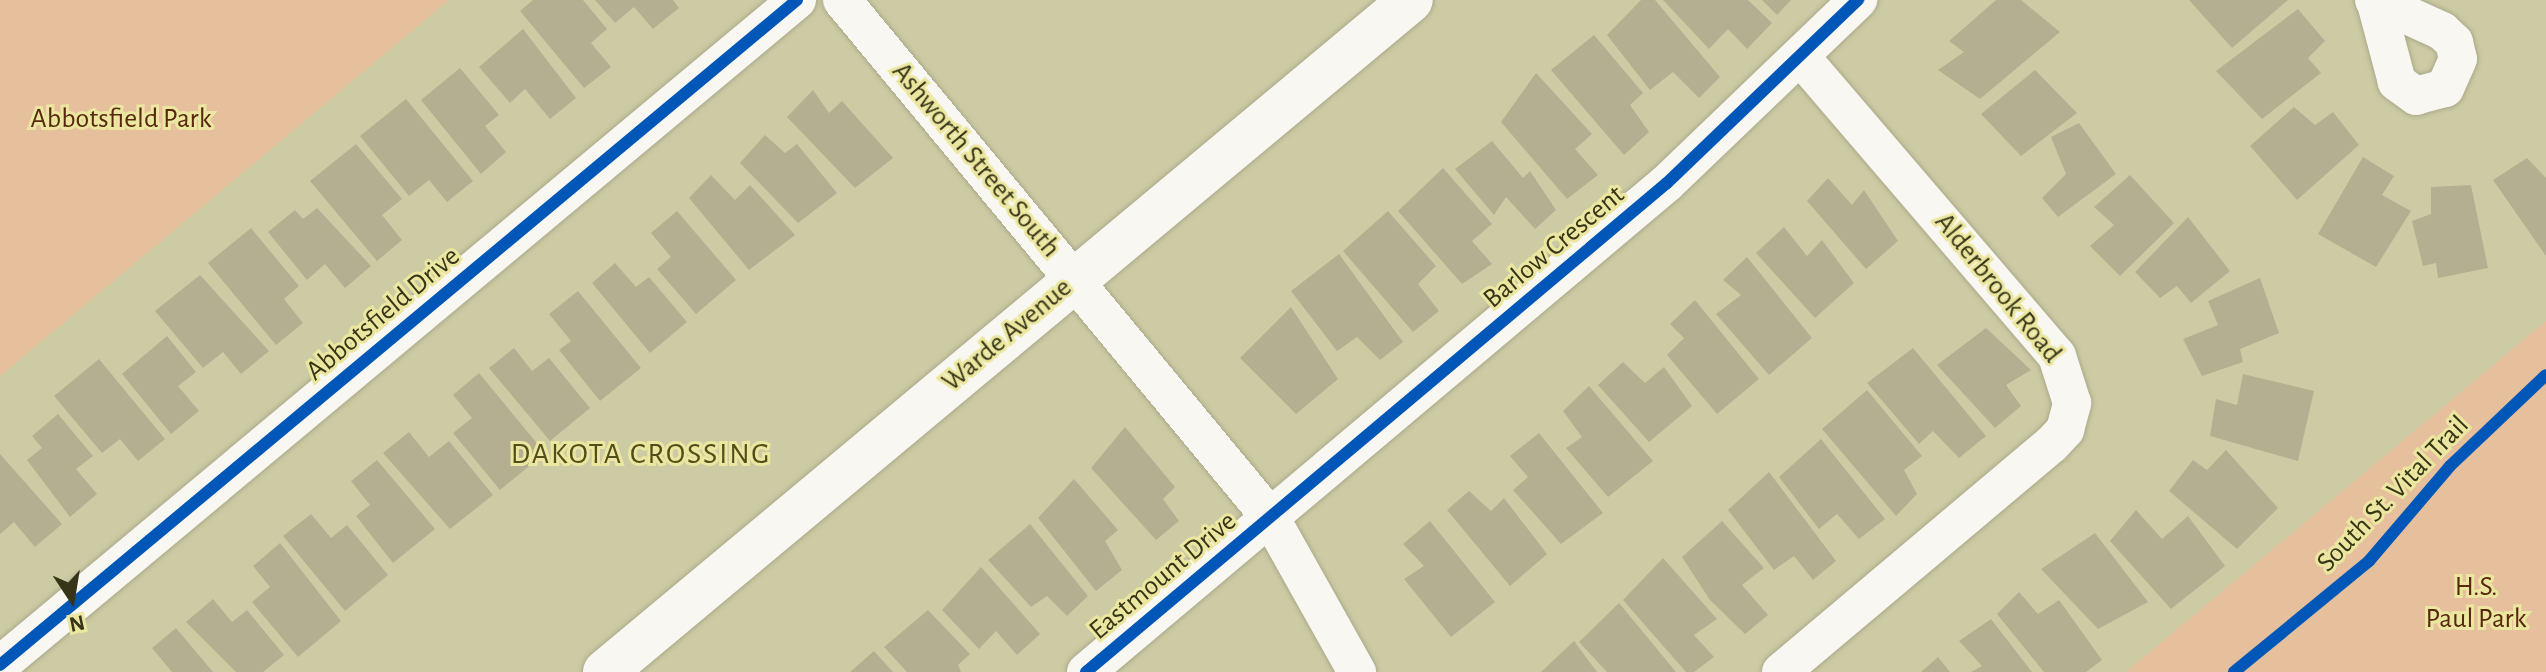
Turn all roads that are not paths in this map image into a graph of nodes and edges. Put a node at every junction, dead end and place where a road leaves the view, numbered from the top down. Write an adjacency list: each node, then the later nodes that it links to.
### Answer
1 (797, 0): 8 (street, Abbotsfield Drive)
2 (842, 0): 6 (street, Ashworth Street South)
3 (1411, 0): 6 (main road, Warde Avenue)
4 (1858, 0): 5 (street, Barlow Crescent)
5 (1802, 58): 7 (street, Barlow Crescent); 12 (street, Alderbrook Road)
6 (1075, 278): 7 (street, Ashworth Street South); 9 (main road, Warde Avenue)
7 (1270, 517): 10 (street, Eastmount Drive); 11 (street, Ashworth Street South)
8 (0, 665)
9 (605, 672)
10 (1086, 672)
11 (1357, 672)
12 (1781, 672)

